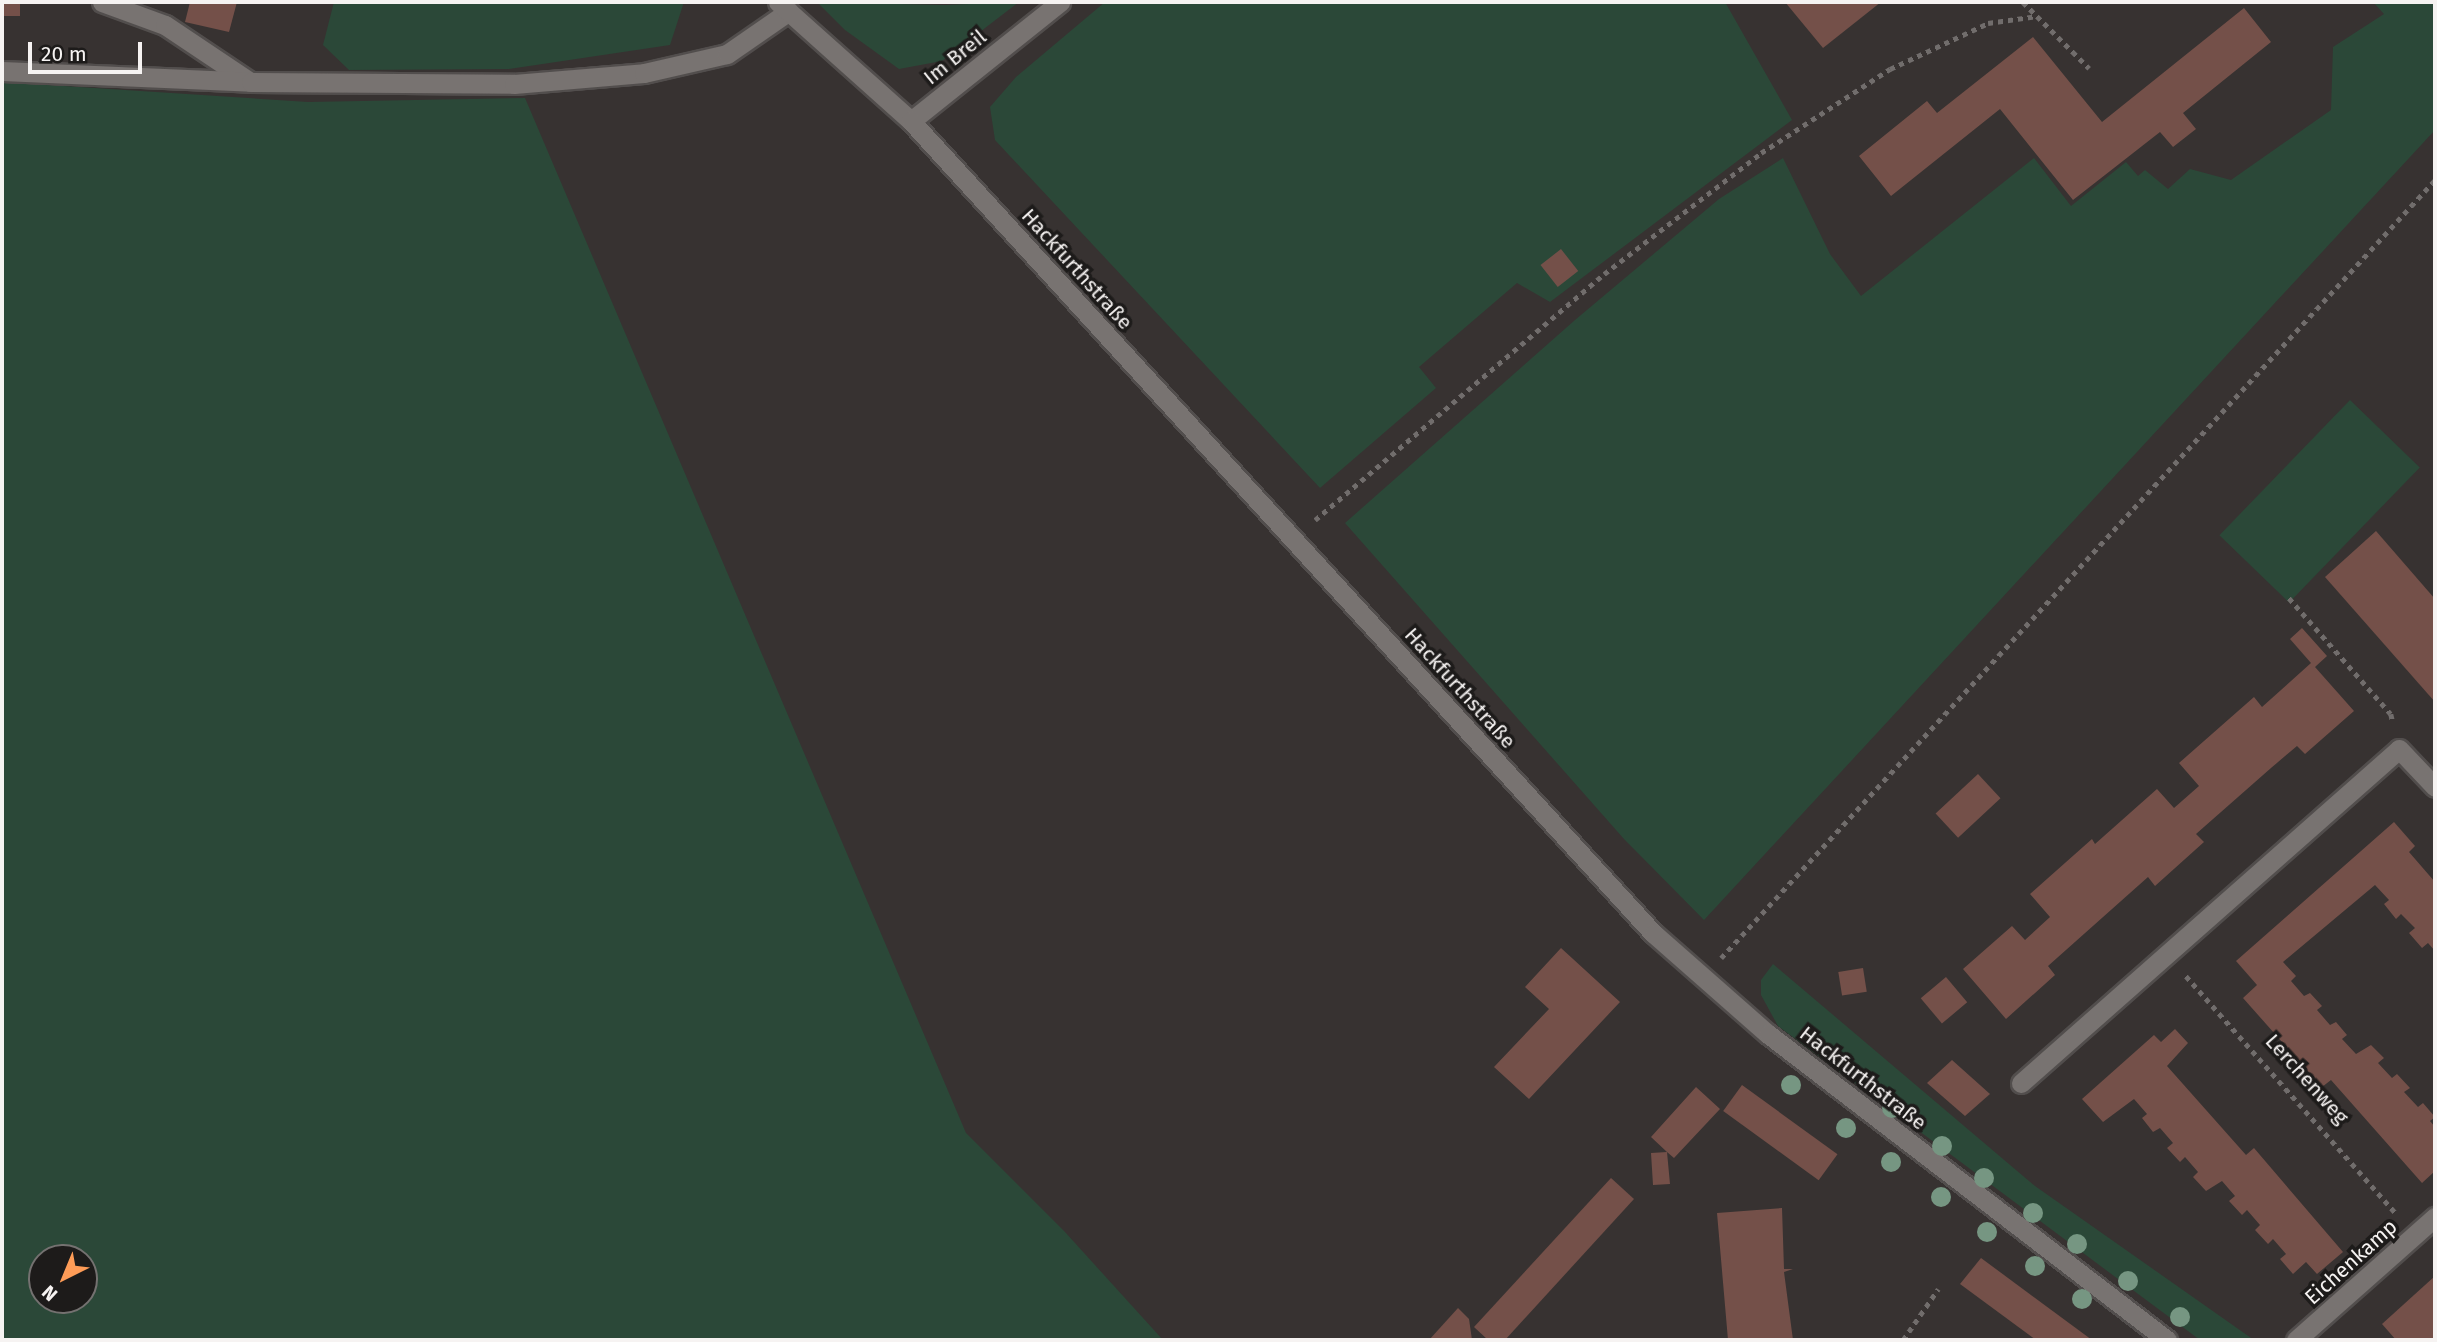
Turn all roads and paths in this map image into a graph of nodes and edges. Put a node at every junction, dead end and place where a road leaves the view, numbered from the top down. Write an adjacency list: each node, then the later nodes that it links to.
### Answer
1 (102, 2): 8 (street)
2 (1060, 2): 9 (street, Im Breil)
3 (2022, 2): 5 (path)
4 (784, 6): 8 (street); 9 (street, Hackfurthstraße)
5 (2037, 16): 6 (path); 11 (path)
6 (2089, 68)
7 (2, 71): 8 (street)
8 (251, 82)
9 (911, 121): 11 (street, Hackfurthstraße)
10 (2435, 180): 16 (path)
11 (1293, 538): 16 (street, Hackfurthstraße)
12 (2289, 598): 13 (path)
13 (2399, 749): 14 (street); 15 (street)
14 (2435, 787)
15 (2165, 953): 17 (street); 19 (path, Lerchenweg)
16 (1704, 977): 22 (street, Hackfurthstraße)
17 (2021, 1083)
18 (2435, 1217): 19 (street, Eichenkamp)
19 (2416, 1235): 23 (street, Eichenkamp)
20 (1938, 1289): 21 (path)
21 (1903, 1340)
22 (2167, 1340)
23 (2296, 1340)

